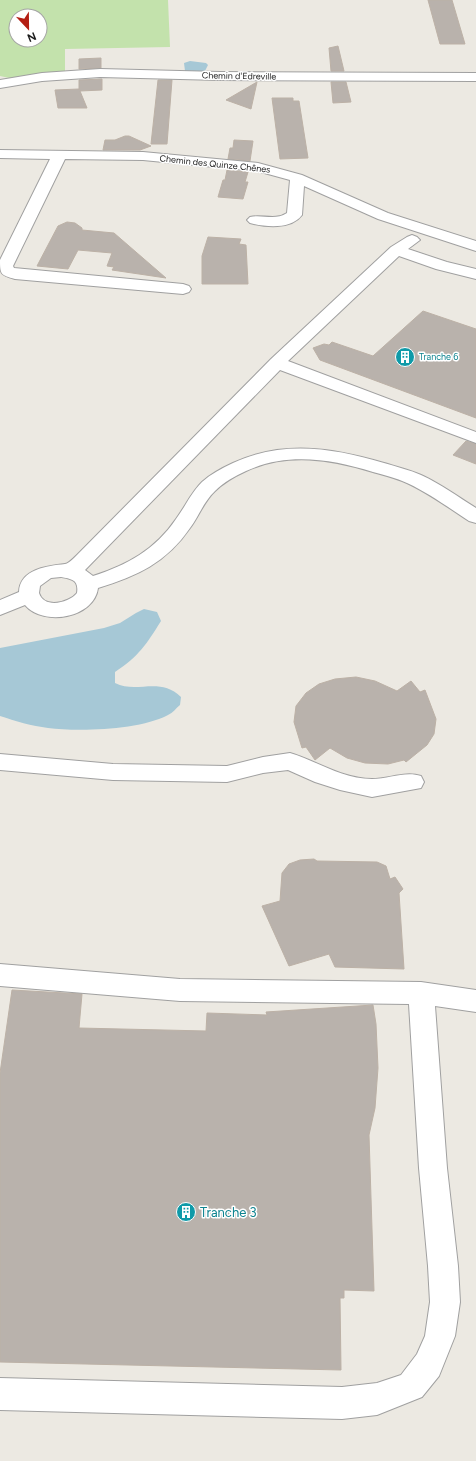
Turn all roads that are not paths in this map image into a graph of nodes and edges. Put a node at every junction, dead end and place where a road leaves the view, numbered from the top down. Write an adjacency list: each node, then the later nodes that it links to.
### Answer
1 (476, 77): 2 (street, Chemin d'Edreville)
2 (1, 83)
3 (0, 154): 4 (street, Chemin des Quinze Chênes)
4 (60, 154): 5 (street, Chemin des Quinze Chênes); 11 (street)
5 (297, 178): 6 (street); 8 (street, Chemin des Quinze Chênes)
6 (254, 220)
7 (412, 240): 9 (street)
8 (476, 246)
9 (396, 250): 10 (street); 12 (street)
10 (476, 274)
11 (183, 289)
12 (277, 363): 13 (street); 15 (street)
13 (476, 438)
14 (476, 517): 16 (street)
15 (70, 571): 16 (street); 17 (street)
16 (88, 584): 17 (street)
17 (29, 596): 18 (street)
18 (0, 608)
19 (0, 762): 20 (street)
20 (413, 782)
21 (0, 975): 22 (street)
22 (420, 994): 23 (street); 24 (street)
23 (476, 1001)
24 (0, 1394)

